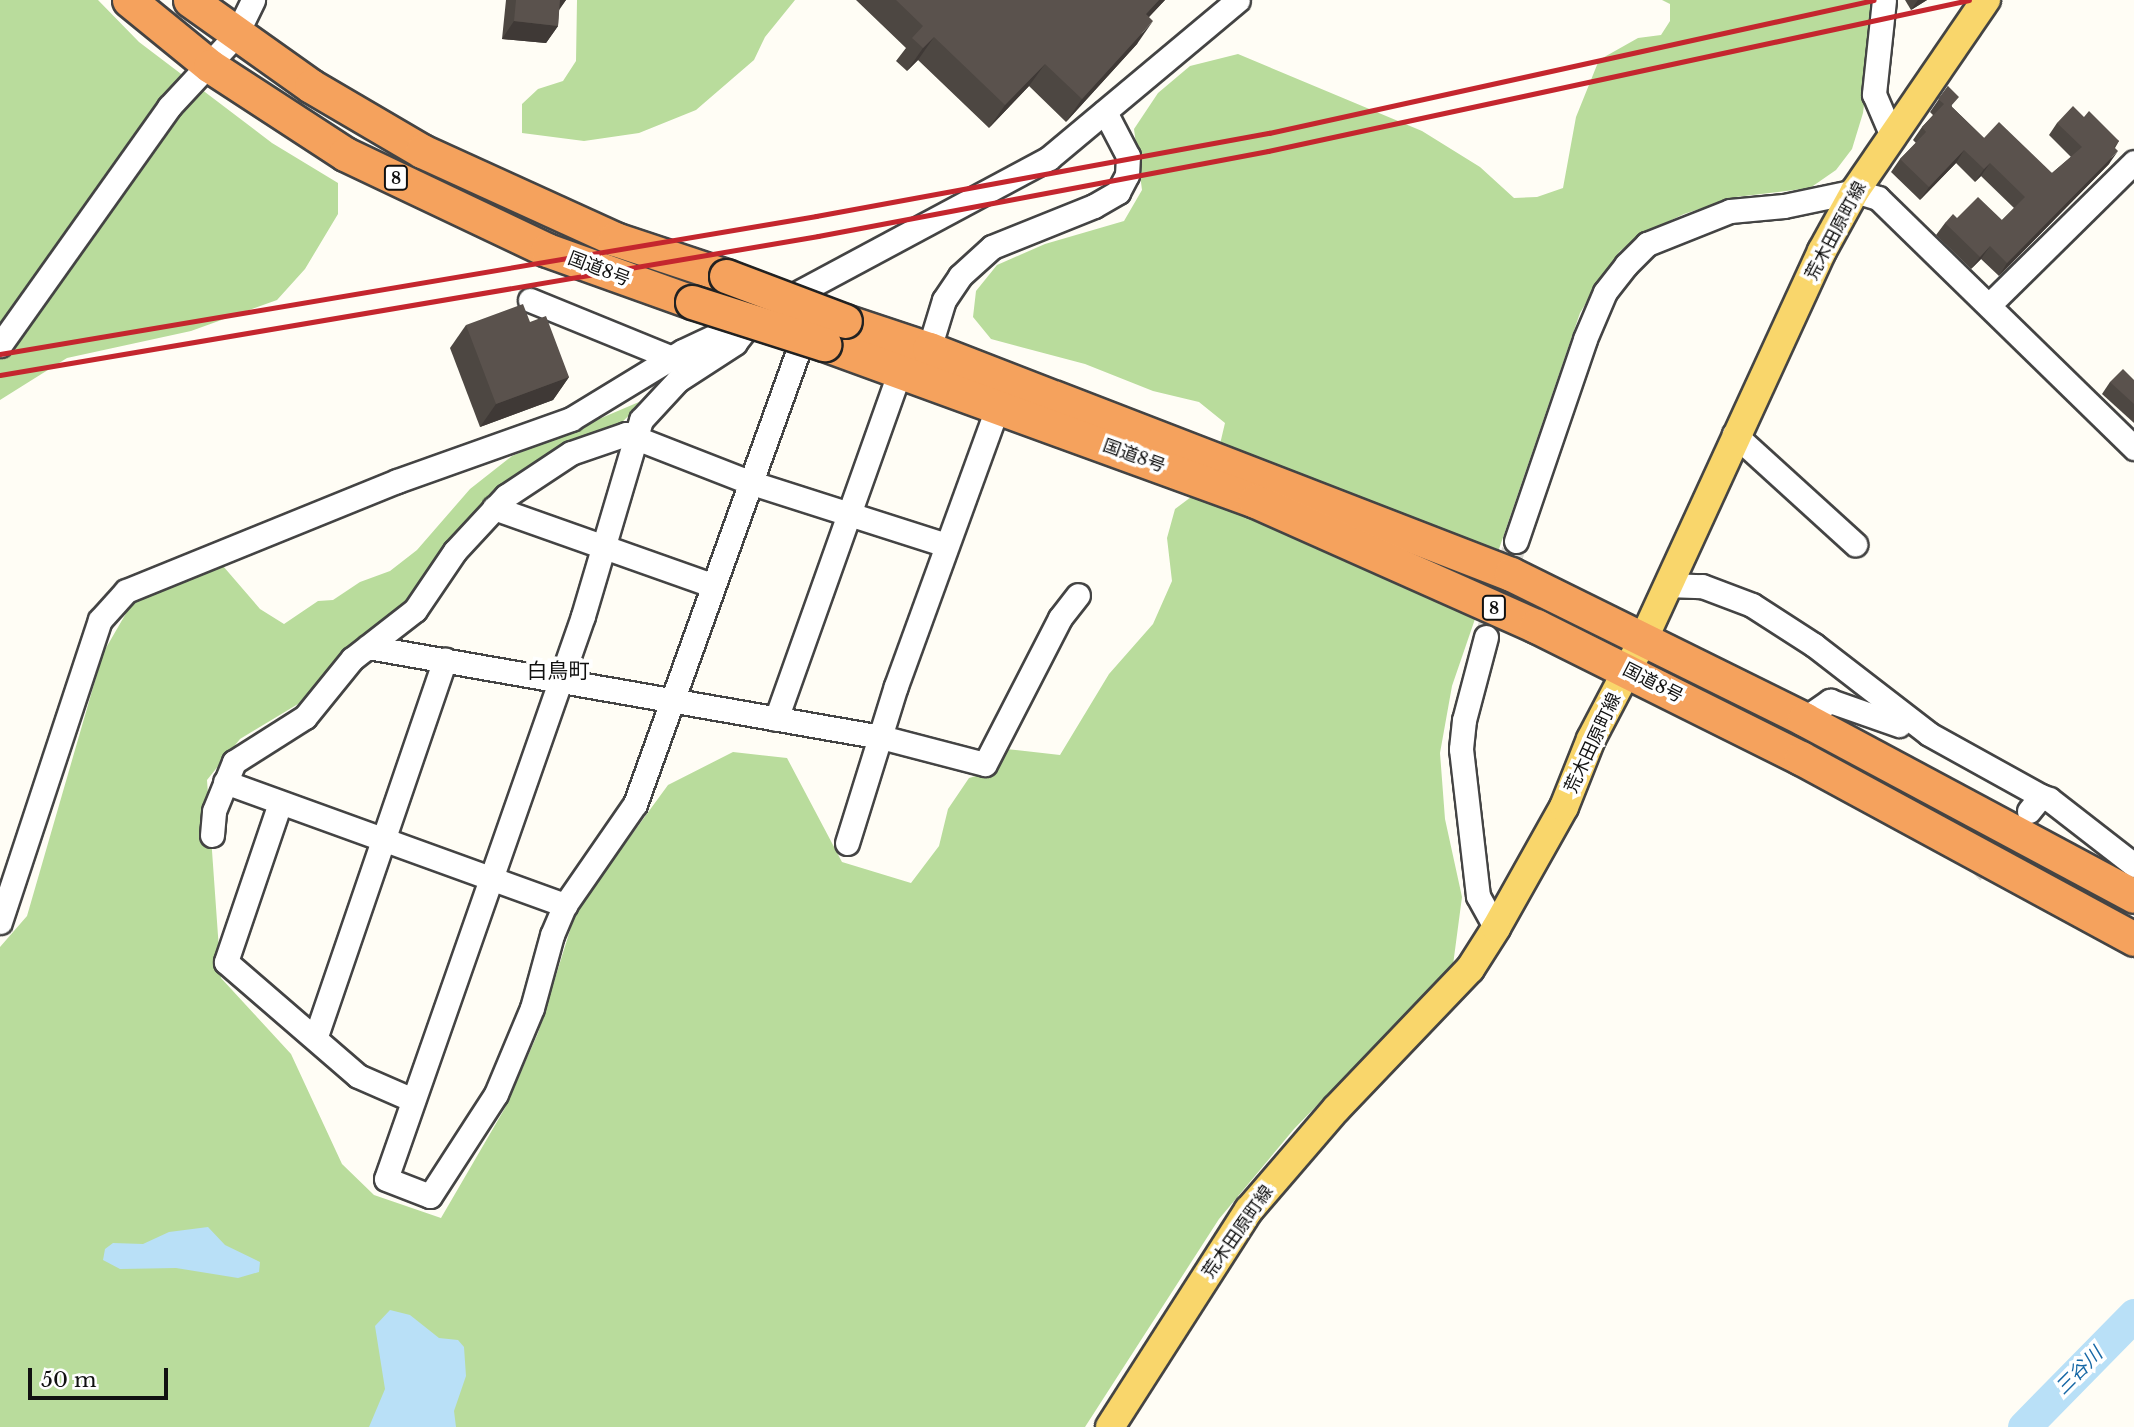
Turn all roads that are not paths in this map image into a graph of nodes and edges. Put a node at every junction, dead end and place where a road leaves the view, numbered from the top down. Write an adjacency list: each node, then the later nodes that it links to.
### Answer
1 (129, 0): 8 (highway, 国道8号 / 8)
2 (190, 0): 7 (highway, 国道8号 / 8)
3 (253, 0): 7 (street)
4 (1238, 0): 9 (street)
5 (1884, 0): 10 (street)
6 (1986, 0): 10 (main road, 荒木田原町線)
7 (236, 35): 8 (street); 16 (highway, 国道8号 / 8, bridge)
8 (211, 66): 16 (highway, 国道8号 / 8, bridge); 17 (street)
9 (1105, 112): 15 (street); 18 (street)
10 (1892, 136): 12 (main road, 荒木田原町線)
11 (2134, 162): 14 (street)
12 (1855, 191): 14 (street); 22 (main road, 荒木田原町線); 28 (street)
13 (530, 300): 19 (street)
14 (1990, 304): 24 (street)
15 (755, 317): 19 (street); 23 (street)
16 (824, 334): 18 (highway, 国道8号 / 8); 20 (highway, 国道8号 / 8); 25 (street)
17 (0, 345)
18 (929, 349): 36 (highway, 国道8号 / 8)
19 (673, 358): 55 (street)
20 (900, 371): 21 (highway, 国道8号 / 8); 27 (street)
21 (998, 405): 30 (street); 39 (highway, 国道8号 / 8)
22 (1734, 434): 29 (street); 33 (main road, 荒木田原町線)
23 (637, 438): 25 (street); 26 (street); 31 (street)
24 (2134, 448)
25 (749, 482): 27 (street); 32 (street)
26 (494, 508): 31 (street); 37 (street)
27 (851, 512): 30 (street); 42 (street)
28 (1516, 541)
29 (1855, 544)
30 (946, 545): 45 (street)
31 (603, 548): 32 (street); 40 (street)
32 (712, 585): 41 (street)
33 (1665, 585): 36 (main road, 荒木田原町線); 44 (street)
34 (1078, 595): 45 (street)
35 (1486, 637): 56 (street)
36 (1644, 638): 39 (main road, 荒木田原町線); 43 (highway, 国道8号 / 8)
37 (368, 647): 38 (street); 46 (street)
38 (445, 660): 40 (street); 49 (street)
39 (1628, 671): 56 (main road, 荒木田原町線); 57 (highway, 国道8号 / 8)
40 (560, 680): 41 (street); 52 (street)
41 (673, 699): 42 (street); 54 (street)
42 (776, 719): 45 (street)
43 (1804, 719): 44 (street); 53 (highway, 国道8号 / 8)
44 (1929, 734): 51 (street)
45 (881, 737): 50 (street)
46 (225, 782): 47 (street); 48 (street)
47 (280, 803): 49 (street); 58 (street)
48 (212, 835)
49 (383, 840): 52 (street); 58 (street)
50 (846, 843)
51 (2134, 865)
52 (489, 879): 54 (street); 59 (street)
53 (2134, 895)
54 (565, 905): 59 (street)
55 (0, 922)
56 (1496, 928): 60 (main road, 荒木田原町線)
57 (2134, 939)
58 (316, 1036): 59 (street)
59 (413, 1100)
60 (1110, 1427)

